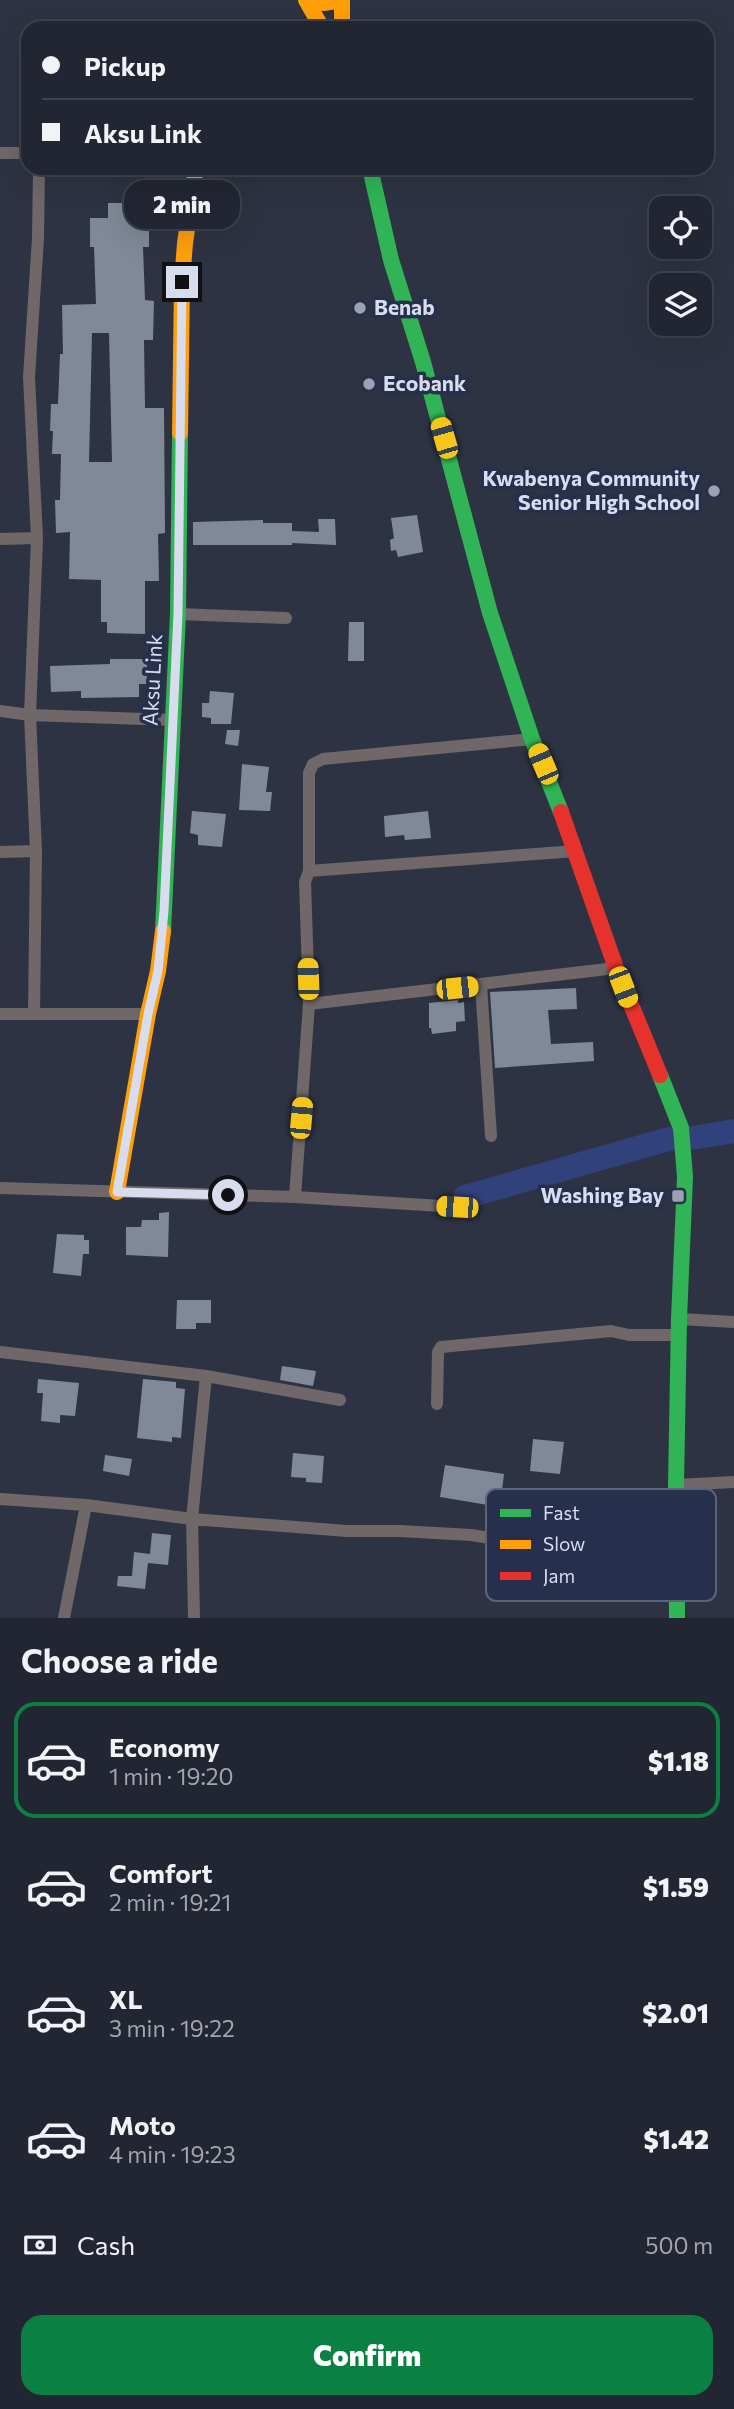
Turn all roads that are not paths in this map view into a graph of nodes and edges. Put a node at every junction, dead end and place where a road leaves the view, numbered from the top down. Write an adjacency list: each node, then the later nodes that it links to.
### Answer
1 (306, 0): 4 (main road)
2 (312, 0): 3 (main road)
3 (342, 0): 5 (main road)
4 (318, 21)
5 (342, 21)
6 (0, 153): 7 (street)
7 (21, 153)
8 (39, 175): 11 (street)
9 (195, 175): 13 (main road, Aksu Link)
10 (372, 175): 18 (main road)
11 (37, 538): 12 (street); 16 (street)
12 (0, 539)
13 (178, 614): 14 (street); 17 (main road, Aksu Link)
14 (286, 618)
15 (0, 711): 16 (street)
16 (30, 715): 17 (street); 19 (street)
17 (172, 720): 28 (main road, Aksu Link)
18 (532, 739): 20 (main road); 22 (street)
19 (36, 851): 21 (street); 27 (street)
20 (576, 851): 22 (street); 23 (main road)
21 (0, 852)
22 (309, 872): 25 (street)
23 (616, 968): 24 (street); 35 (main road)
24 (481, 985): 25 (street); 29 (street)
25 (309, 1004): 32 (street)
26 (0, 1014): 27 (street)
27 (34, 1014): 28 (street)
28 (148, 1014): 31 (main road, Aksu Link)
29 (491, 1136)
30 (0, 1188): 31 (street)
31 (117, 1192): 32 (street)
32 (295, 1197): 33 (street)
33 (457, 1207)
34 (734, 1322): 35 (street)
35 (679, 1327): 39 (street); 41 (main road)
36 (0, 1352): 37 (street)
37 (206, 1376): 38 (street); 45 (street)
38 (341, 1400)
39 (437, 1404)
40 (734, 1482): 41 (street)
41 (676, 1485): 42 (main road)
42 (676, 1489)
43 (0, 1499): 44 (street)
44 (86, 1505): 45 (street); 47 (street)
45 (192, 1519): 46 (street); 48 (street)
46 (486, 1537)
47 (64, 1618)
48 (194, 1618)

